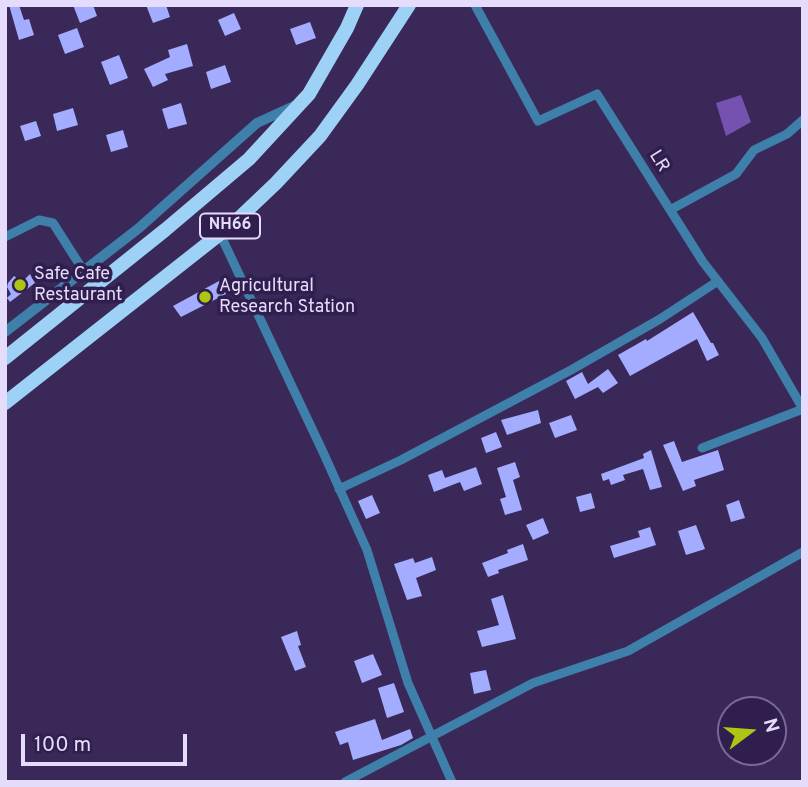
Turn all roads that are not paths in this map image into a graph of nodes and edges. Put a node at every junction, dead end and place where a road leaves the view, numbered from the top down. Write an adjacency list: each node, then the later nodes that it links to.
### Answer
1 (357, 5): 4 (highway, NH66)
2 (408, 5): 7 (highway, NH66)
3 (475, 5): 6 (street, LR)
4 (300, 103): 9 (street); 12 (highway, NH66)
5 (803, 120): 6 (street)
6 (670, 210): 10 (street, LR)
7 (220, 234): 13 (highway, NH66); 16 (street)
8 (5, 237): 9 (street)
9 (83, 270): 11 (street)
10 (718, 281): 14 (street, LR); 16 (street)
11 (5, 332)
12 (5, 358)
13 (5, 403)
14 (803, 409): 15 (street)
15 (702, 448)
16 (339, 489): 18 (street)
17 (803, 552): 18 (street)
18 (432, 736): 19 (street); 20 (street)
19 (345, 782)
20 (453, 782)

